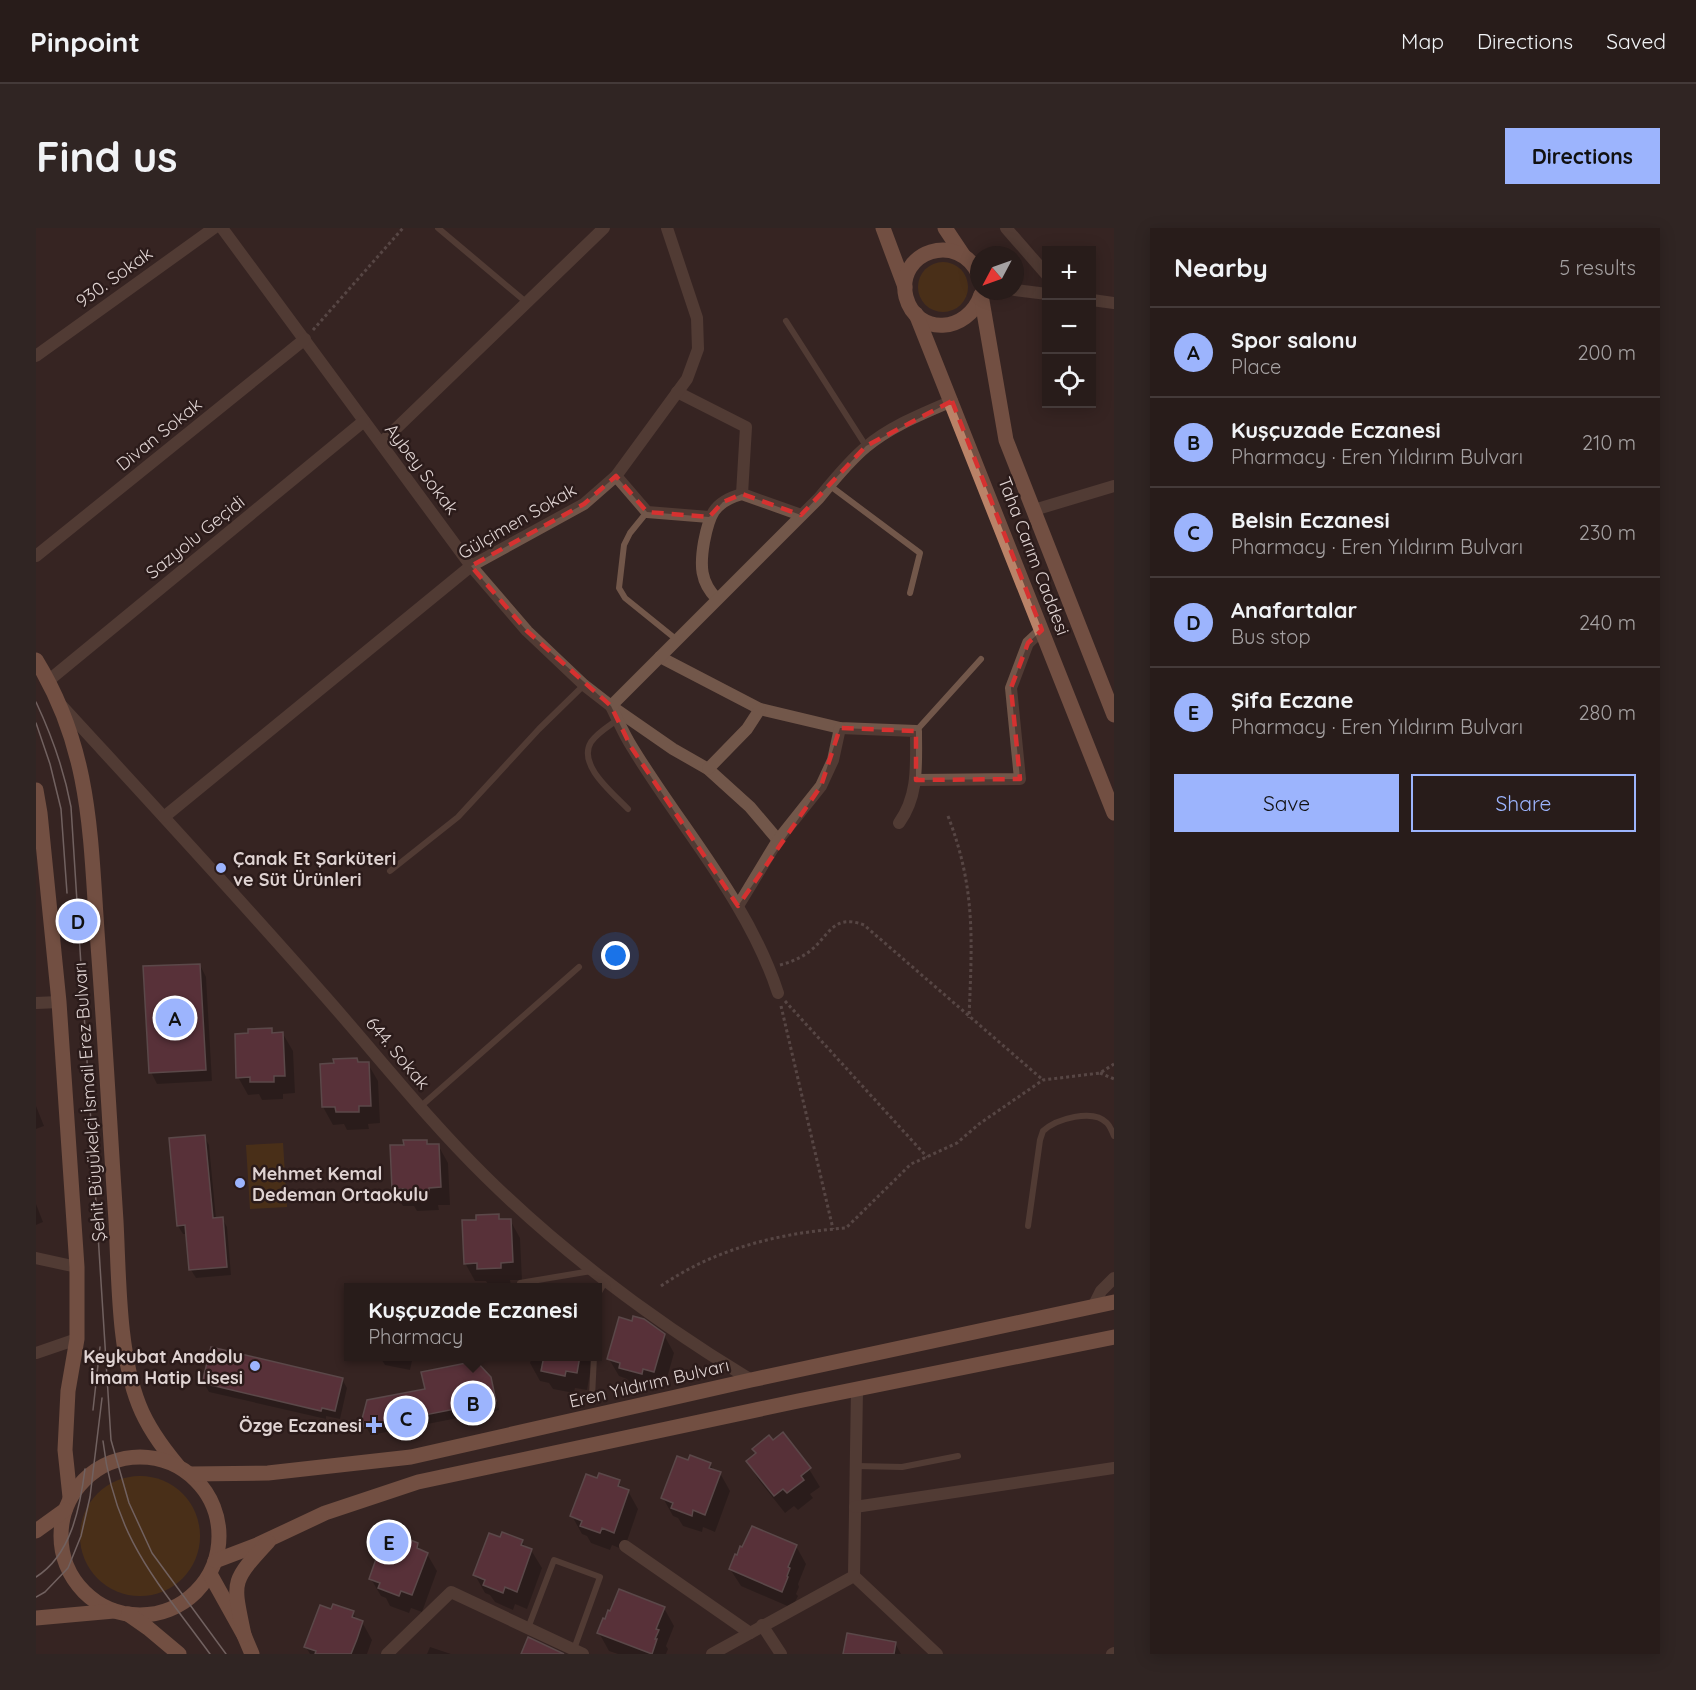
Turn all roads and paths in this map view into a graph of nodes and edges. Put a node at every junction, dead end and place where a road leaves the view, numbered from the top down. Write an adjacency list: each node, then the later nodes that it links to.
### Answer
1 (214, 228): 24 (street, 930. Sokak)
2 (222, 228): 23 (street, Aybey Sokak)
3 (403, 228): 23 (path)
4 (438, 228): 19 (lane)
5 (604, 228): 19 (street)
6 (667, 228): 25 (street, Gülçimen Sokak)
7 (884, 228): 13 (main road)
8 (945, 228): 10 (main road)
9 (1006, 228): 12 (street)
10 (963, 255): 11 (main road); 13 (main road)
11 (970, 261)
12 (1042, 269)
13 (905, 290): 21 (main road, Taha Carım Caddesi)
14 (1024, 291): 15 (street)
15 (1042, 293)
16 (978, 300): 21 (main road)
17 (982, 300): 34 (main road, Taha Carım Caddesi)
18 (1096, 301): 20 (street)
19 (526, 302): 28 (street)
20 (1114, 303)
21 (916, 314): 26 (main road, Taha Carım Caddesi)
22 (786, 321): 29 (lane)
23 (305, 339): 27 (street, Aybey Sokak); 38 (street, Divan Sokak)
24 (36, 356)
25 (677, 392): 30 (street, Gülçimen Sokak); 33 (street)
26 (952, 401): 29 (street); 42 (main road, Taha Carım Caddesi)
27 (364, 422): 28 (street, Aybey Sokak); 47 (street, Sazyolu Geçidi)
28 (381, 443): 39 (street, Aybey Sokak)
29 (867, 446): 31 (street)
30 (616, 476): 35 (street); 39 (street, Gülçimen Sokak)
31 (830, 485): 36 (street); 40 (lane)
32 (1114, 486): 34 (street)
33 (742, 494): 36 (street); 37 (street)
34 (1034, 510): 52 (main road, Taha Carım Caddesi)
35 (647, 512): 37 (street); 43 (lane)
36 (801, 515): 41 (street)
37 (709, 517): 41 (street)
38 (36, 556)
39 (471, 566): 48 (street, Aybey Sokak); 63 (street, Gülçimen Sokak)
40 (910, 593)
41 (717, 599): 43 (street)
42 (1042, 630): 57 (street); 61 (main road, Taha Carım Caddesi)
43 (677, 640): 44 (street)
44 (660, 657): 50 (street); 51 (street)
45 (981, 659): 55 (lane)
46 (36, 660): 47 (main road, Şehit Büyükelçi İsmail Erez Bulvarı)
47 (48, 681): 49 (main road, Şehit Büyükelçi İsmail Erez Bulvarı)
48 (584, 685): 50 (street, Aybey Sokak); 66 (lane)
49 (59, 703): 63 (street, 644. Sokak); 103 (main road, Şehit Büyükelçi İsmail Erez Bulvarı)
50 (611, 706): 53 (street); 56 (street, Aybey Sokak)
51 (760, 709): 54 (street); 56 (street)
52 (1114, 715)
53 (618, 719): 59 (lane); 67 (street)
54 (840, 728): 55 (street); 65 (street)
55 (916, 731): 57 (street)
56 (708, 769): 65 (street, Aybey Sokak)
57 (916, 780): 64 (street)
58 (36, 790): 60 (main road, Şehit Büyükelçi İsmail Erez Bulvarı)
59 (628, 808)
60 (38, 812): 71 (main road, Şehit Büyükelçi İsmail Erez Bulvarı)
61 (1114, 813)
62 (948, 816): 73 (path)
63 (164, 817): 78 (street, 644. Sokak)
64 (899, 824)
65 (778, 840): 67 (street)
66 (390, 871)
67 (738, 906): 68 (street)
68 (769, 966): 70 (street); 73 (path)
69 (579, 967): 78 (lane)
70 (778, 993): 80 (path); 82 (path)
71 (59, 1002): 72 (street); 84 (main road, Şehit Büyükelçi İsmail Erez Bulvarı)
72 (36, 1003)
73 (969, 1018): 77 (path)
74 (1114, 1064): 75 (path)
75 (1100, 1073): 76 (path); 77 (path)
76 (1114, 1079)
77 (1043, 1080): 80 (path)
78 (420, 1107): 85 (street, 644. Sokak)
79 (1114, 1136): 81 (lane)
80 (927, 1157): 82 (path)
81 (1028, 1226)
82 (833, 1229): 90 (path)
83 (36, 1258): 84 (street)
84 (77, 1267): 94 (main road, Şehit Büyükelçi İsmail Erez Bulvarı)
85 (591, 1271): 87 (street, 644. Sokak); 88 (lane)
86 (1114, 1278): 92 (street)
87 (605, 1282): 89 (lane); 97 (street, 644. Sokak)
88 (520, 1283)
89 (602, 1286)
90 (661, 1286)
91 (1114, 1302): 92 (main road, Eren Yıldırım Bulvarı)
92 (1093, 1307): 97 (main road, Eren Yıldırım Bulvarı)
93 (1114, 1337): 98 (main road)
94 (77, 1339): 95 (street); 104 (main road, Şehit Büyükelçi İsmail Erez Bulvarı)
95 (36, 1353)
96 (594, 1361): 99 (lane)
97 (751, 1380): 103 (main road, Eren Yıldırım Bulvarı)
98 (857, 1389): 101 (street); 107 (main road)
99 (592, 1397)
100 (958, 1456): 101 (lane)
101 (856, 1467): 105 (street)
102 (1114, 1468): 105 (street)
103 (184, 1470): 104 (main road); 109 (main road)
104 (68, 1503): 106 (main road); 111 (main road)
105 (855, 1507): 110 (street)
106 (36, 1531)
107 (274, 1536): 109 (main road); 116 (main road)
108 (625, 1546): 115 (street)
109 (213, 1568): 111 (main road); 116 (main road)
110 (854, 1575): 113 (street); 123 (street)
111 (121, 1613): 112 (main road); 118 (main road)
112 (36, 1618)
113 (762, 1625): 115 (street); 122 (street)
114 (528, 1628): 117 (street); 117 (lane); 120 (street)
115 (750, 1633): 121 (street)
116 (244, 1635): 119 (main road)
117 (578, 1652)
118 (179, 1654)
119 (252, 1654)
120 (387, 1654)
121 (712, 1654)
122 (781, 1654)
123 (937, 1654)

